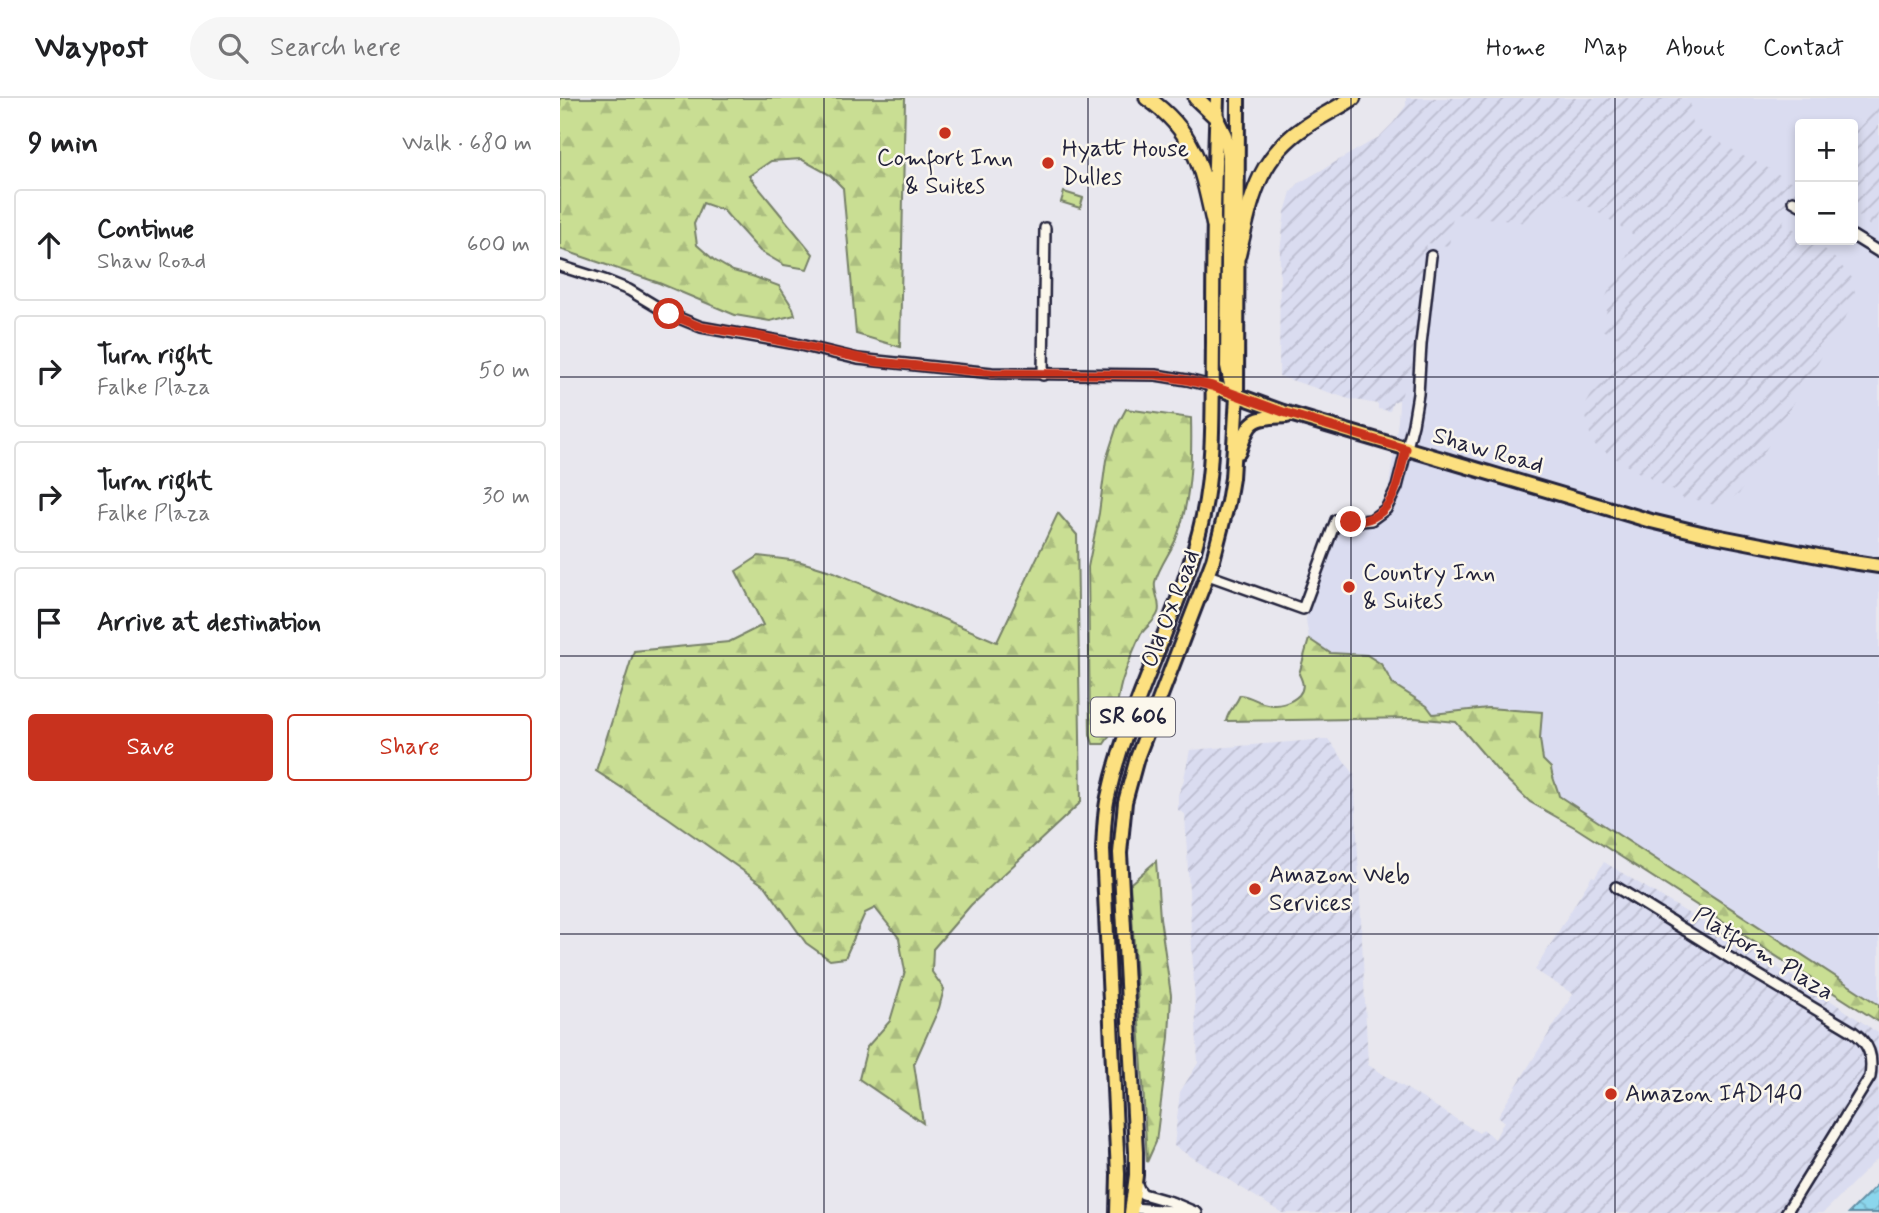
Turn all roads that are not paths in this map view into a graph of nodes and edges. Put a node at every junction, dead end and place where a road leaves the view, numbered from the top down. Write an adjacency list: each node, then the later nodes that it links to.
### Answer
1 (1147, 98): 7 (highway)
2 (1196, 98): 6 (highway)
3 (1217, 98): 6 (main road, Old Ox Road / SR 606)
4 (1238, 98): 11 (main road, Old Ox Road / SR 606)
5 (1353, 98): 11 (highway)
6 (1217, 118): 7 (main road, Old Ox Road / SR 606); 16 (main road)
7 (1214, 224): 15 (main road, Old Ox Road / SR 606)
8 (1045, 228): 14 (street)
9 (1858, 239): 10 (street)
10 (1879, 252)
11 (1238, 255): 16 (main road, Old Ox Road / SR 606)
12 (1431, 257): 18 (street)
13 (560, 266): 14 (street, Shaw Road)
14 (1043, 375): 15 (street, Shaw Road)
15 (1212, 386): 16 (main road, Shaw Road); 24 (main road, Old Ox Road / SR 606)
16 (1237, 396): 17 (main road, Shaw Road); 19 (main road, Old Ox Road / SR 606)
17 (1297, 416): 18 (main road, Shaw Road); 19 (main road)
18 (1406, 449): 20 (main road, Shaw Road); 21 (street)
19 (1233, 469): 21 (main road, Old Ox Road / SR 606)
20 (1879, 566)
21 (1208, 575): 23 (main road, Old Ox Road / SR 606)
22 (1616, 887): 28 (street, Platform Plaza)
23 (1136, 1177): 25 (main road, Old Ox Road / SR 606); 26 (street)
24 (1118, 1184): 25 (main road); 27 (main road, Old Ox Road / SR 606)
25 (1132, 1211): 26 (street)
26 (1195, 1212)
27 (1117, 1213)
28 (1786, 1213)

